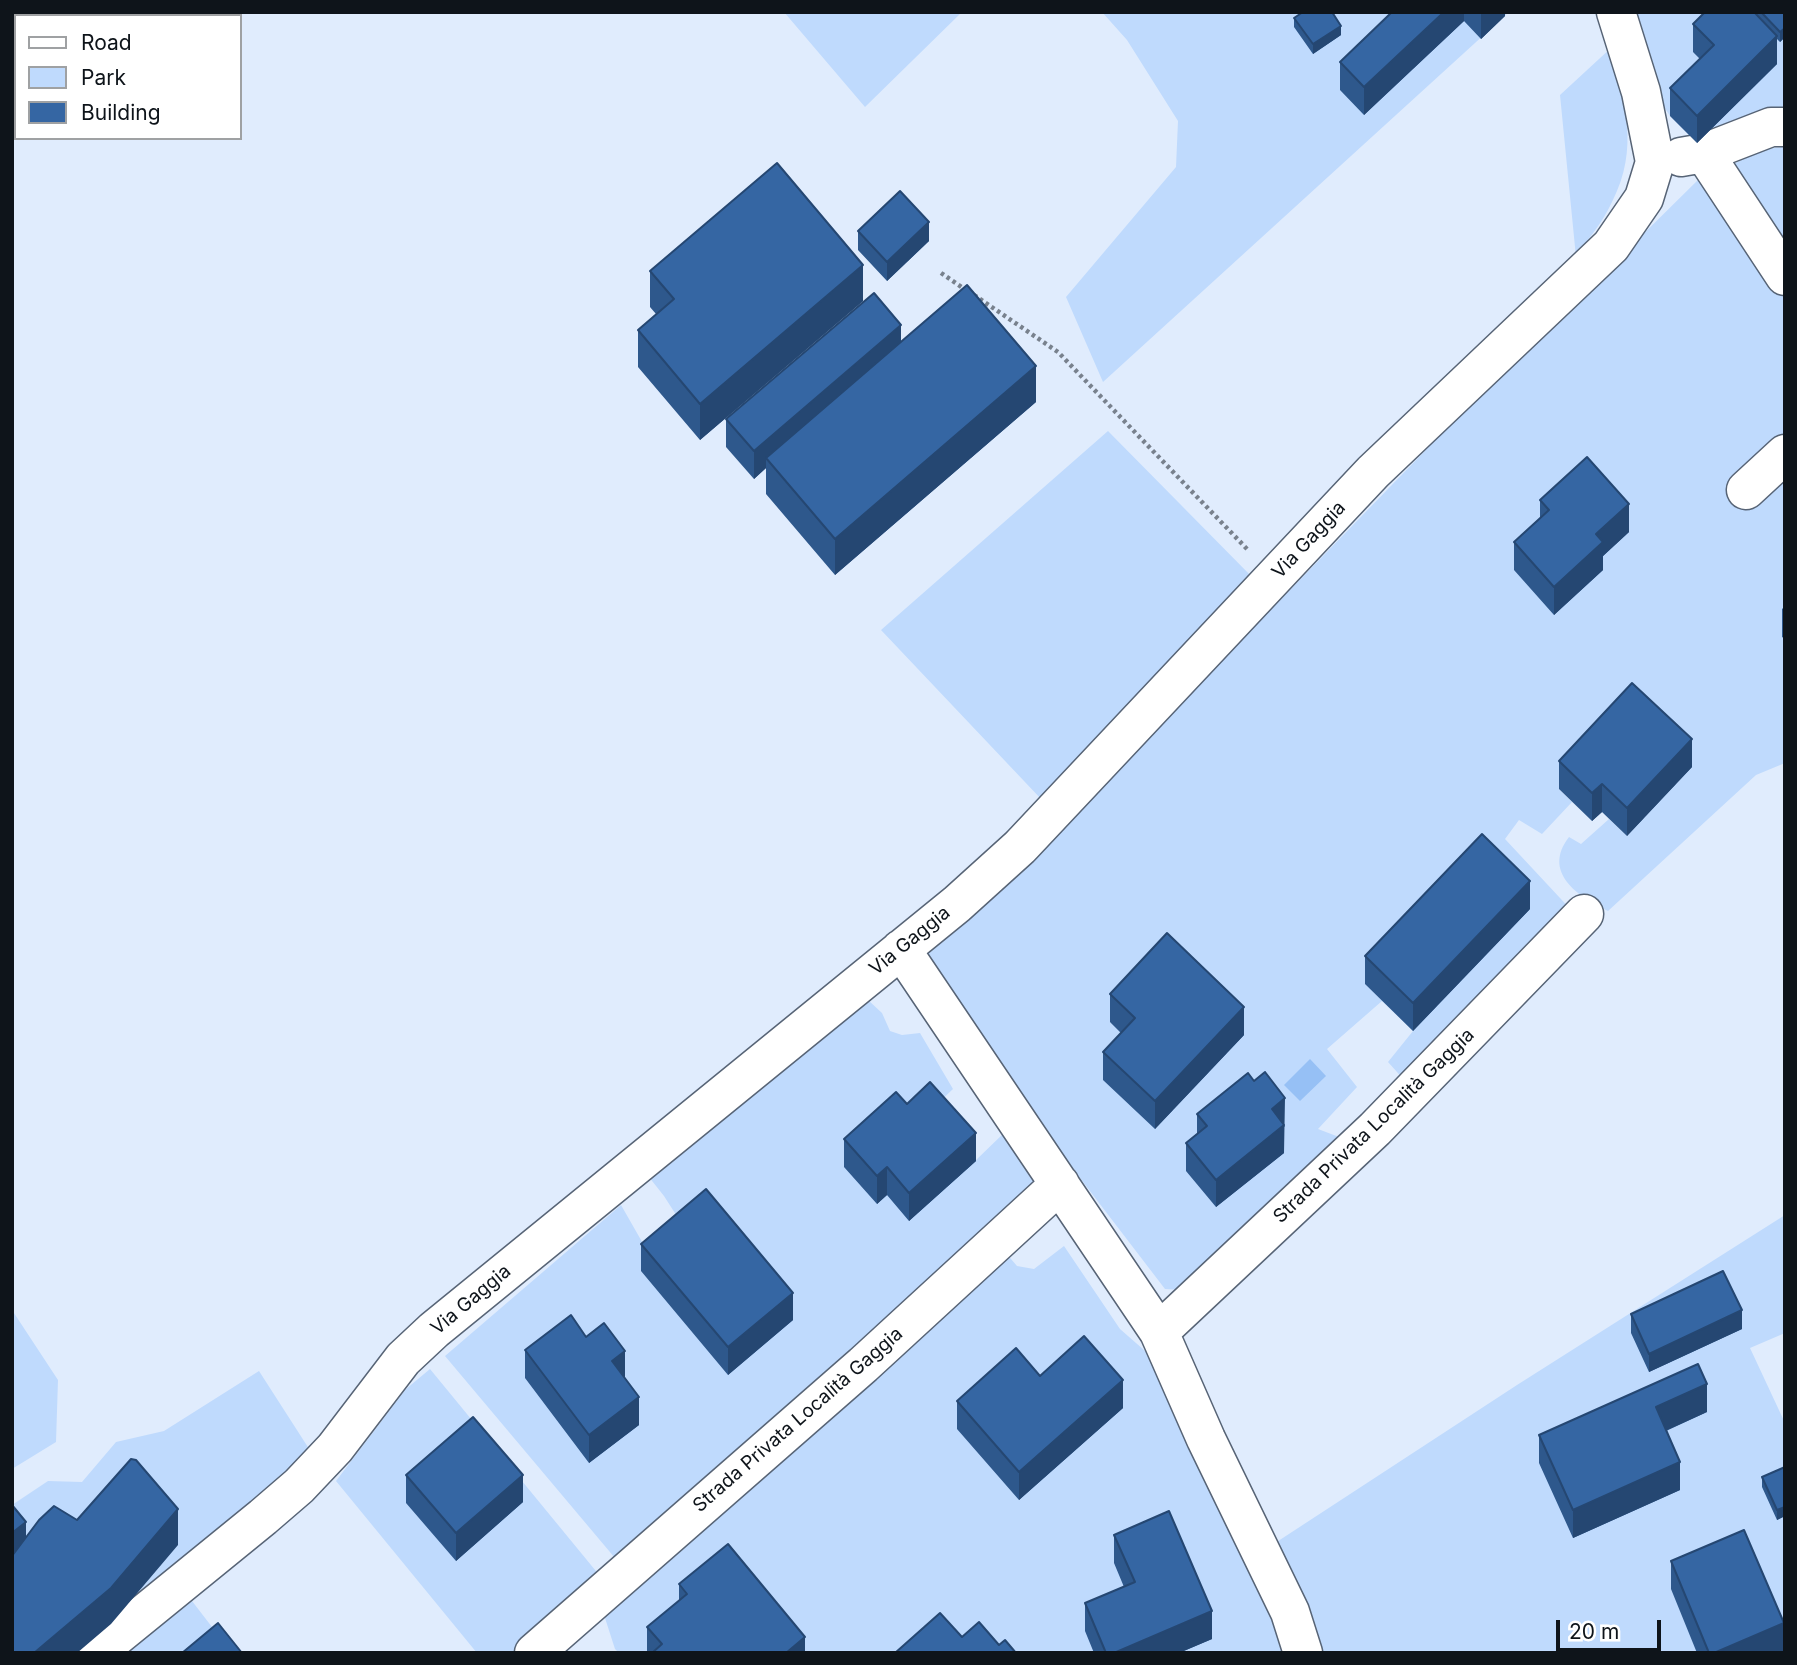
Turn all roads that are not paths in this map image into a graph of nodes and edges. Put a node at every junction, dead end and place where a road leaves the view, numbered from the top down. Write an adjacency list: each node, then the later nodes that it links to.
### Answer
1 (1616, 12): 4 (street)
2 (1785, 127): 3 (street)
3 (1704, 153): 4 (street); 5 (street)
4 (1655, 162): 9 (street, Via Gaggia)
5 (1785, 276)
6 (1785, 454): 7 (street)
7 (1746, 490)
8 (1584, 915): 11 (street, Strada Privata Località Gaggia)
9 (901, 949): 10 (street); 12 (street, Via Gaggia)
10 (1060, 1184): 11 (street); 13 (street, Strada Privata Località Gaggia)
11 (1159, 1332): 14 (street)
12 (96, 1653)
13 (534, 1653)
14 (1303, 1653)

